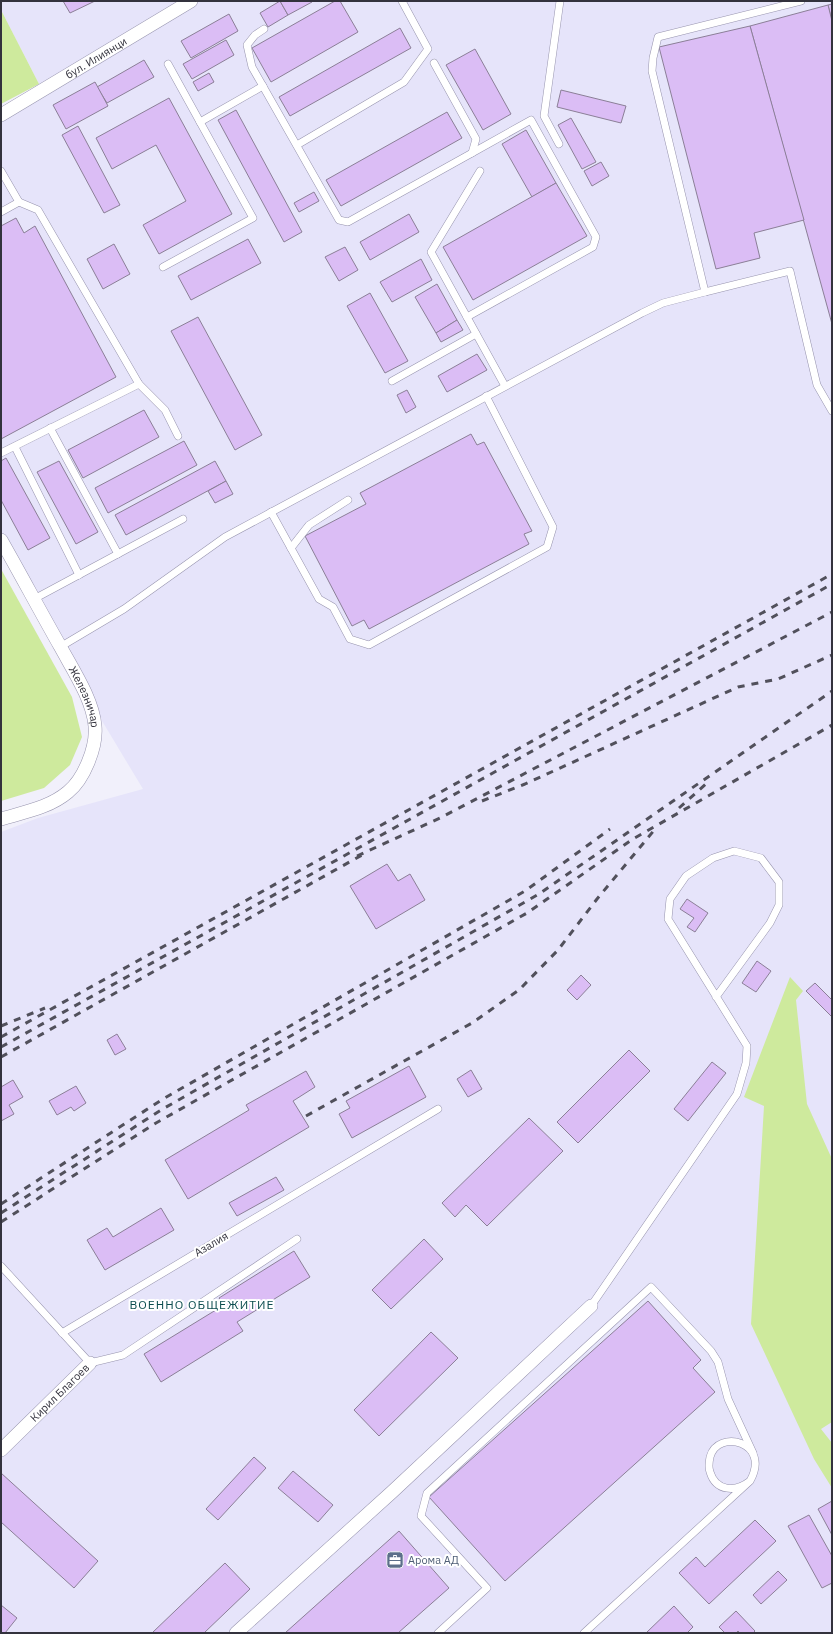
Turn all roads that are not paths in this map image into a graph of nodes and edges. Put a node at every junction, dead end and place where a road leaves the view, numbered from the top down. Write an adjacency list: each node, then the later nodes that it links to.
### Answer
1 (402, 1): 12 (lane)
2 (560, 1): 11 (lane)
3 (801, 1): 19 (lane)
4 (185, 3): 9 (street, бул. Илиянци)
5 (264, 29): 8 (lane)
6 (434, 63): 13 (lane)
7 (168, 64): 10 (lane)
8 (263, 86): 10 (lane); 12 (lane)
9 (1, 115)
10 (200, 122): 18 (lane)
11 (559, 144)
12 (296, 145): 13 (lane)
13 (472, 153): 20 (lane)
14 (1, 171): 16 (lane)
15 (480, 171): 20 (lane)
16 (20, 202): 17 (lane); 23 (lane)
17 (1, 212)
18 (163, 267)
19 (705, 292): 24 (lane); 26 (lane)
20 (467, 317): 21 (lane)
21 (476, 334): 22 (lane); 24 (lane)
22 (392, 381)
23 (139, 384): 27 (lane); 28 (lane)
24 (505, 386): 25 (lane)
25 (486, 396): 32 (lane); 35 (lane)
26 (832, 411)
27 (50, 428): 29 (lane); 36 (lane)
28 (178, 436)
29 (15, 447): 30 (lane); 37 (lane)
30 (1, 453)
31 (348, 500): 35 (lane)
32 (271, 512): 35 (lane); 39 (lane)
33 (183, 519): 36 (lane)
34 (1, 540): 38 (street, Железничар)
35 (291, 548)
36 (118, 554): 37 (lane)
37 (79, 575): 38 (lane)
38 (34, 600): 39 (street, Железничар)
39 (60, 647): 40 (street, Железничар)
40 (1, 819)
41 (716, 997): 41 (lane); 45 (lane)
42 (438, 1109): 46 (lane, Азалия)
43 (296, 1238): 47 (lane)
44 (1, 1266): 46 (lane)
45 (591, 1306): 51 (street)
46 (62, 1333): 47 (lane, Кирил Благоев)
47 (90, 1362): 48 (street, Кирил Благоев)
48 (1, 1450)
49 (752, 1453): 50 (lane); 50 (lane); 52 (lane)
50 (750, 1481): 53 (lane)
51 (236, 1633)
52 (438, 1633)
53 (584, 1633)

